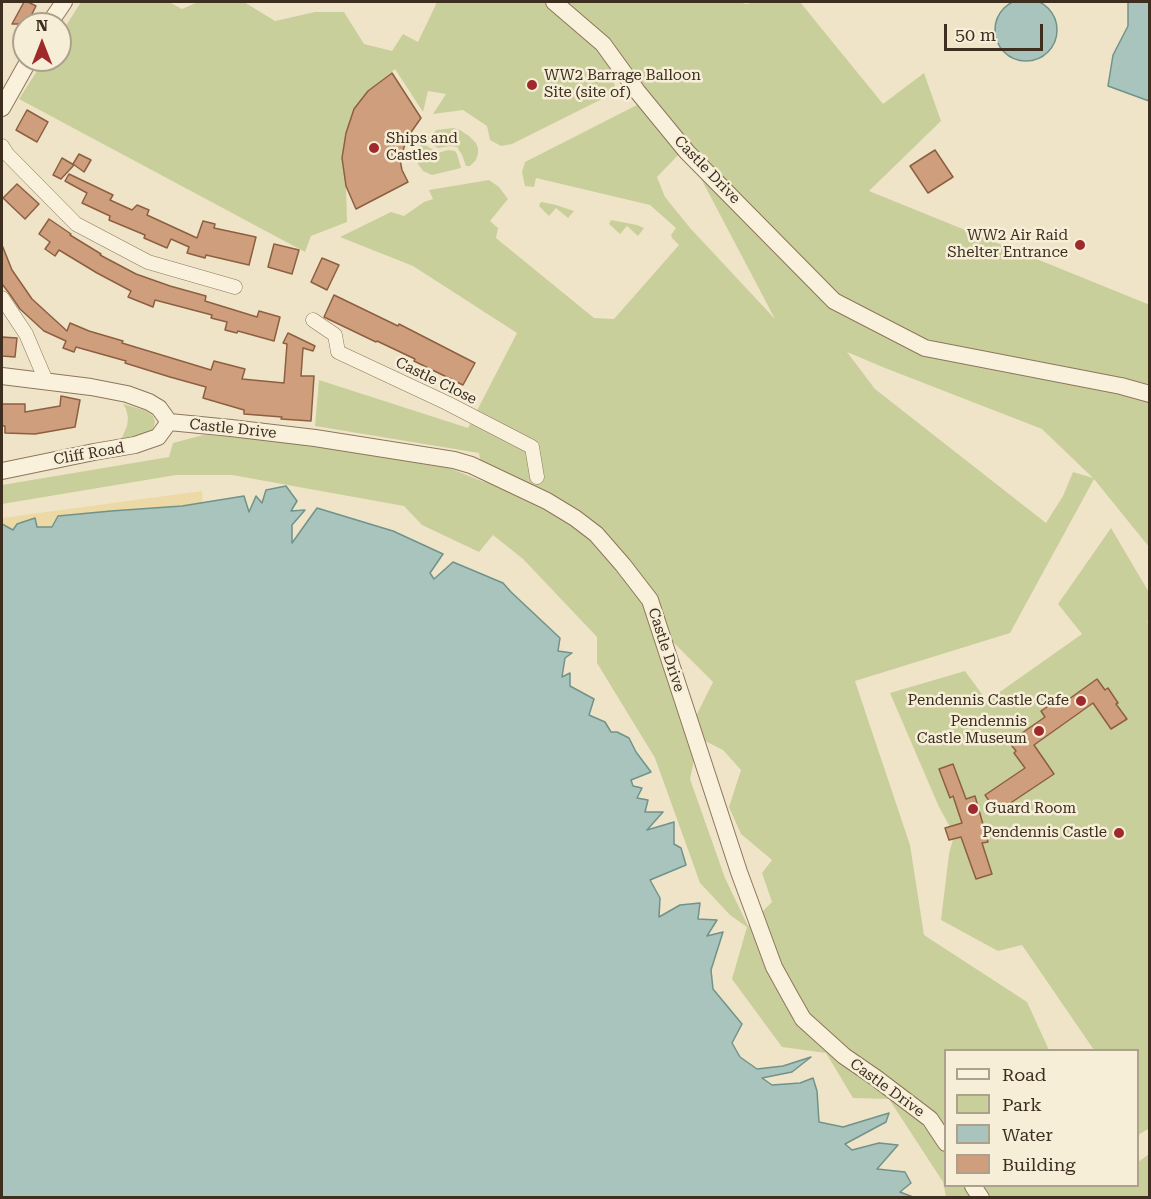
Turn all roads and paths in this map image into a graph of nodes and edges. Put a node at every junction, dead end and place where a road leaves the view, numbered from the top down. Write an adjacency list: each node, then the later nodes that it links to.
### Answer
1 (554, 2): 10 (street, Castle Drive)
2 (22, 72): 3 (street)
3 (2, 108)
4 (2, 146): 5 (street)
5 (235, 287)
6 (2, 298): 9 (street)
7 (313, 320): 13 (street, Castle Close)
8 (2, 376): 9 (street, Castle Drive)
9 (46, 381): 11 (street, Castle Drive)
10 (1149, 394)
11 (169, 422): 12 (street, Cliff Road); 14 (street, Castle Drive)
12 (2, 471)
13 (537, 477)
14 (944, 1141)

